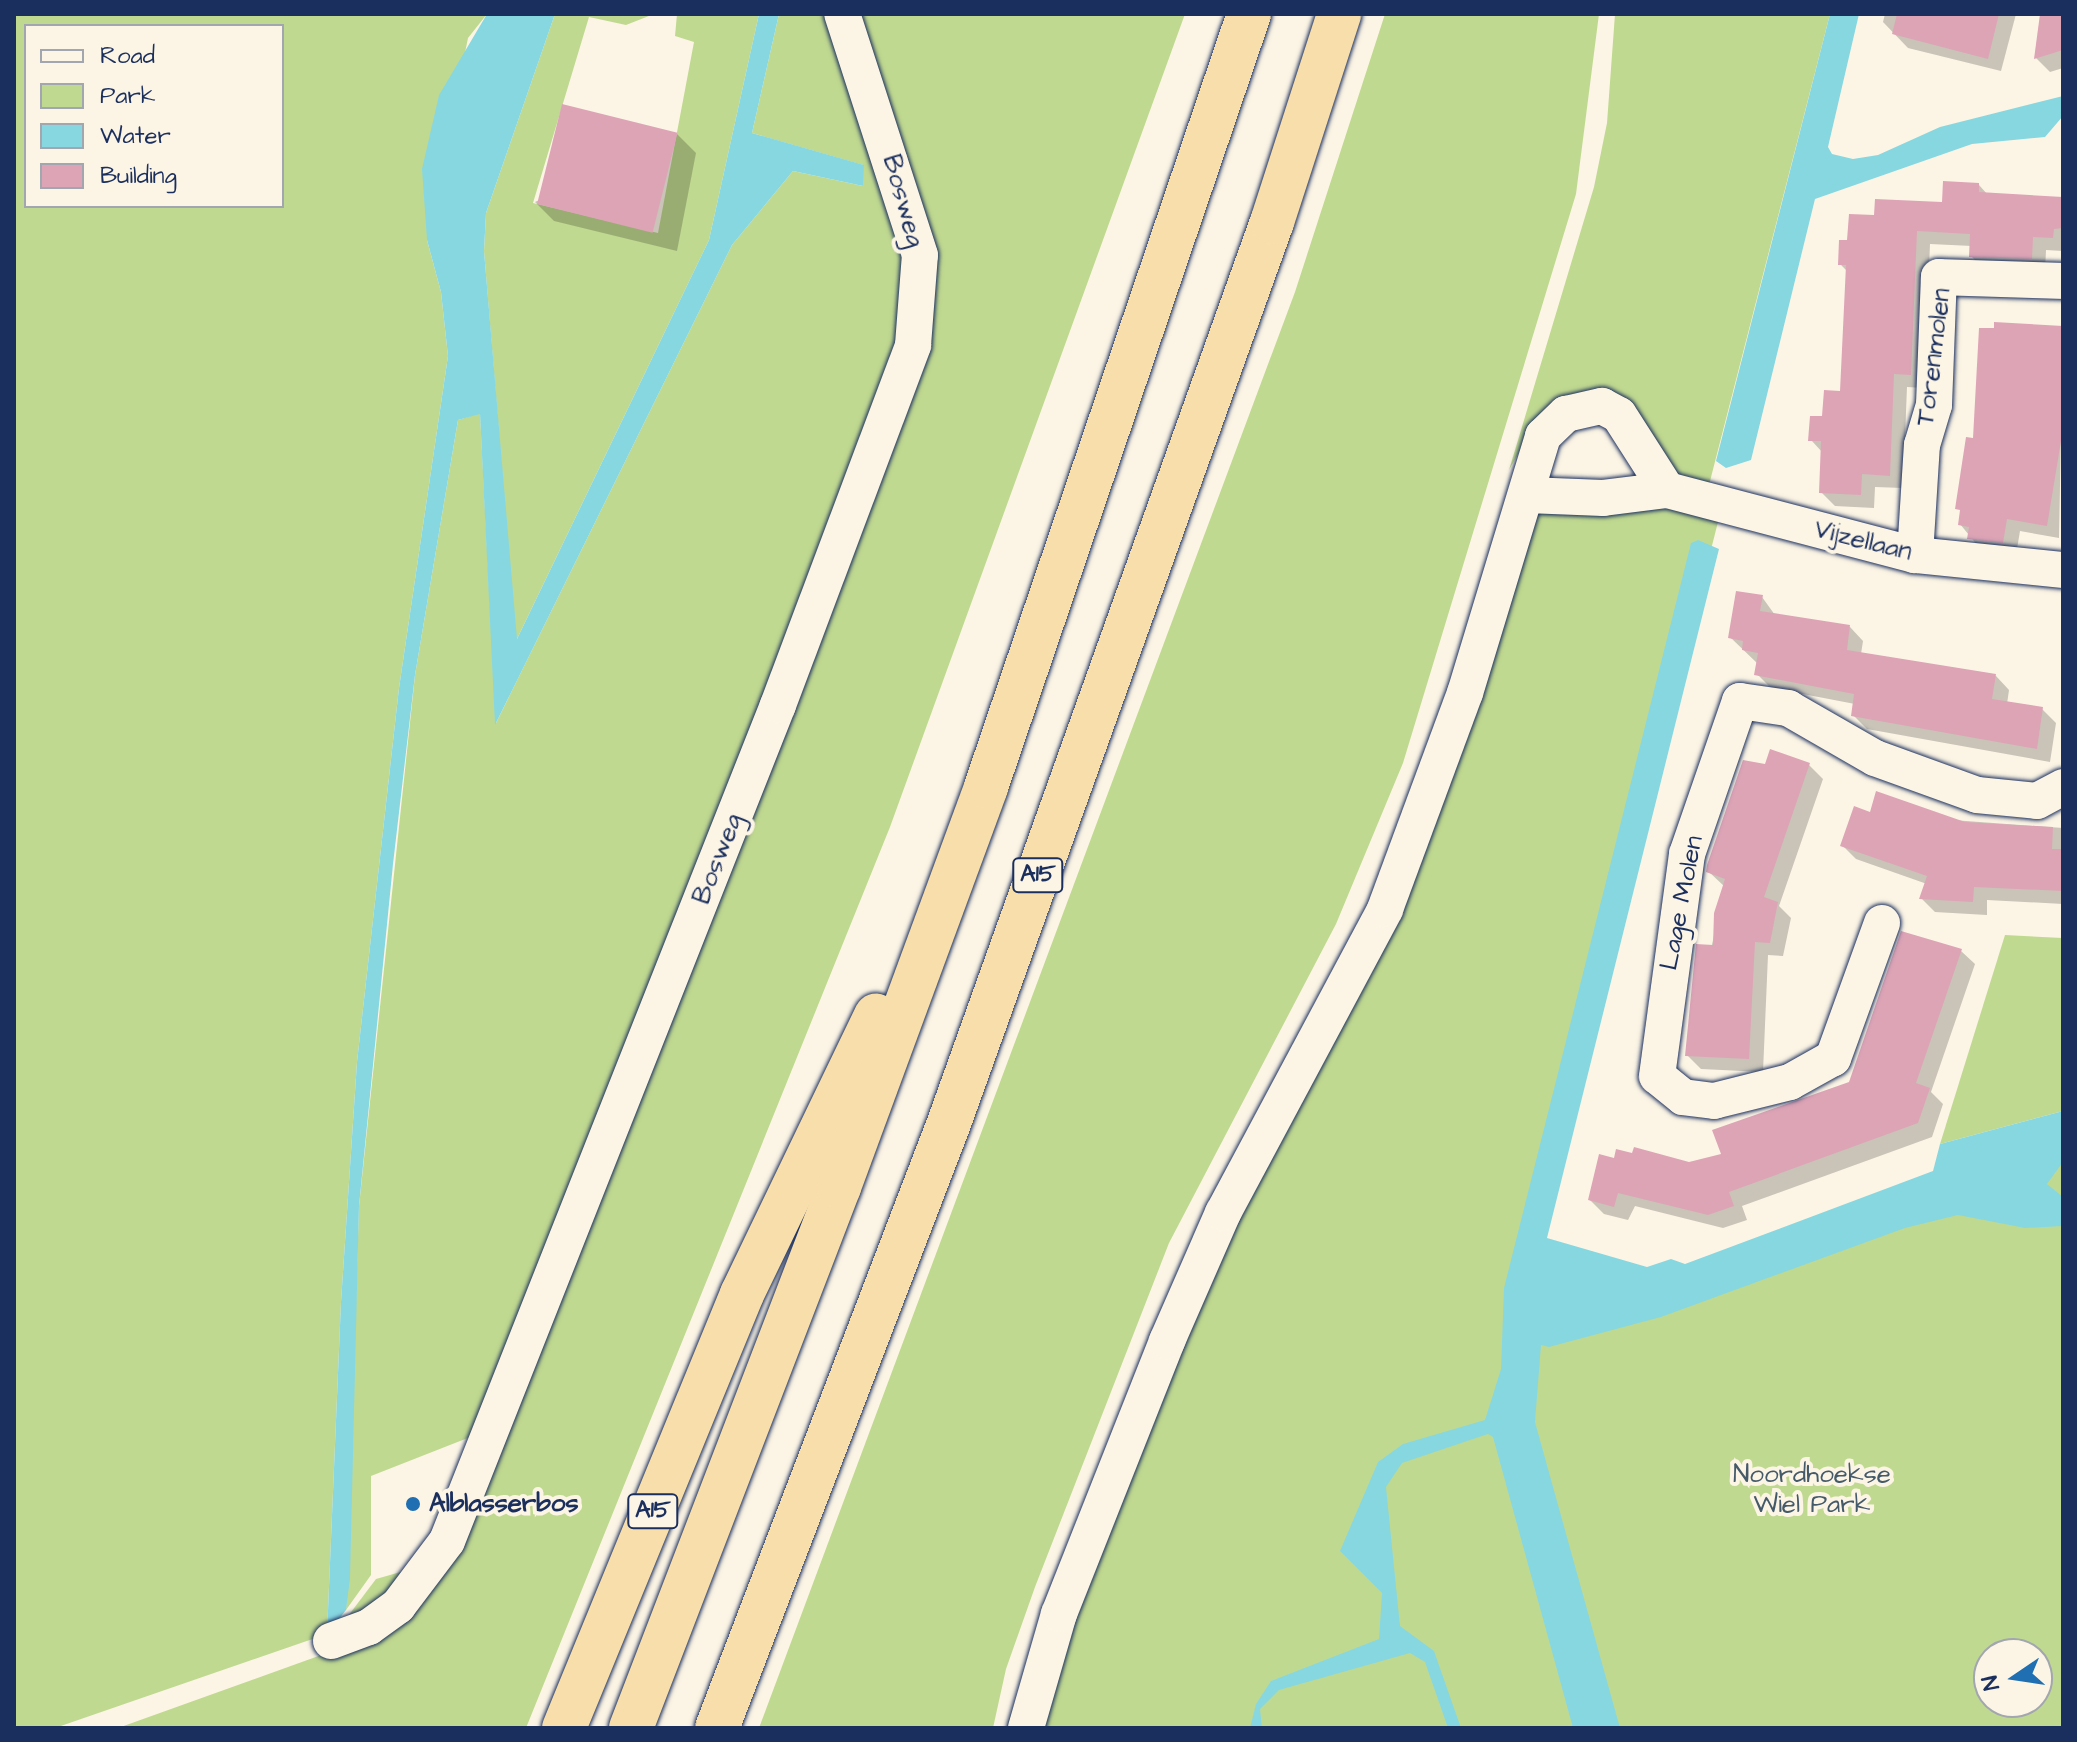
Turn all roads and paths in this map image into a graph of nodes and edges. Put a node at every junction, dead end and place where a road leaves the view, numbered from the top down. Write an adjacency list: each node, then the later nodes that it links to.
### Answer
1 (842, 14): 12 (street, Bosweg)
2 (1249, 14): 9 (highway, A15)
3 (1339, 14): 15 (highway, A15)
4 (2063, 281): 7 (street, Torenmolen)
5 (1667, 490): 6 (street, Vijzellaan); 6 (street); 7 (street, Vijzellaan)
6 (1527, 495): 16 (street)
7 (1915, 555): 8 (street, Vijzellaan)
8 (2063, 570)
9 (986, 787): 13 (highway, A15); 14 (highway, A15)
10 (2063, 787): 11 (street, Lage Molen)
11 (1882, 923)
12 (331, 1641)
13 (564, 1728)
14 (631, 1728)
15 (717, 1728)
16 (1026, 1728)

